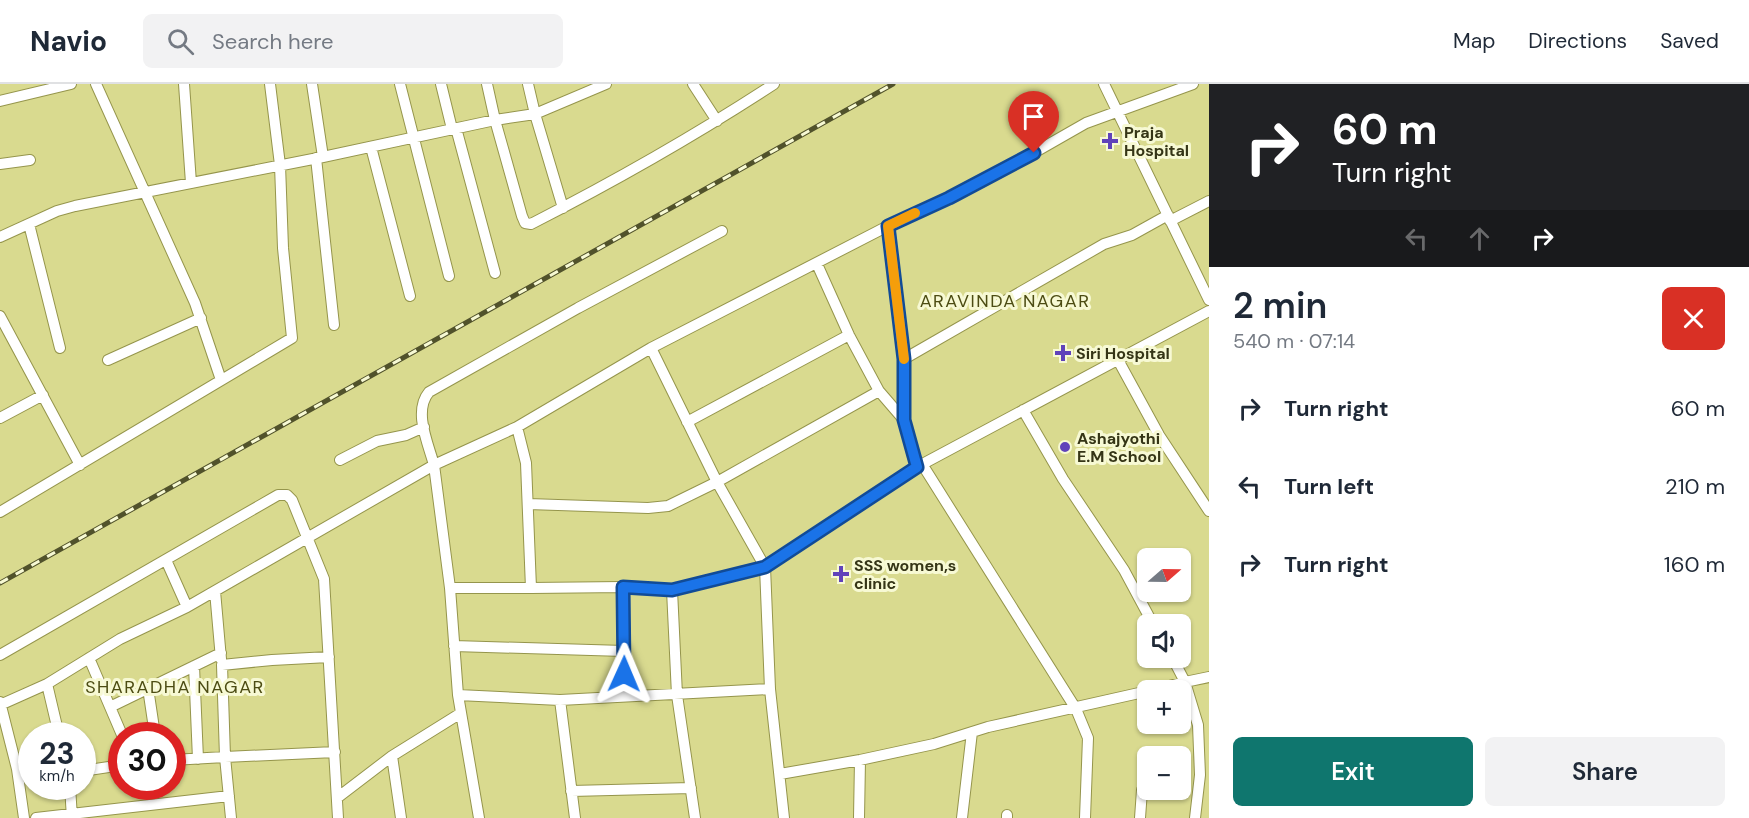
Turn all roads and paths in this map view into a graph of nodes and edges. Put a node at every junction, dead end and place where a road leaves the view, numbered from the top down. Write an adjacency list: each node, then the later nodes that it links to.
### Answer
1 (71, 84): 15 (street)
2 (96, 84): 28 (street)
3 (184, 84): 27 (street)
4 (270, 84): 26 (street)
5 (312, 84): 23 (street)
6 (400, 84): 21 (street)
7 (441, 84): 20 (street)
8 (487, 84): 18 (street)
9 (528, 84): 17 (street)
10 (606, 84): 17 (street)
11 (693, 84): 19 (street)
12 (774, 84): 19 (street)
13 (1104, 84): 16 (street)
14 (1193, 84): 16 (street)
15 (0, 101)
16 (1117, 111): 31 (street); 33 (street)
17 (535, 114): 18 (street); 30 (street)
18 (495, 120): 20 (street); 30 (street)
19 (717, 121): 30 (street)
20 (454, 128): 21 (street); 37 (street)
21 (414, 137): 22 (street); 38 (street)
22 (371, 147): 23 (street); 39 (street)
23 (319, 157): 26 (street); 44 (street)
24 (30, 160): 25 (street)
25 (0, 164)
26 (280, 165): 27 (street); 52 (street)
27 (191, 183): 28 (street)
28 (146, 192): 32 (street); 43 (street)
29 (1209, 201): 31 (street)
30 (563, 208)
31 (1169, 218): 40 (street); 49 (street)
32 (29, 224): 35 (street); 47 (street)
33 (888, 226): 36 (street); 49 (street)
34 (722, 231): 59 (street)
35 (0, 237)
36 (817, 264): 46 (street); 48 (street)
37 (495, 273)
38 (449, 276)
39 (410, 296)
40 (1209, 300)
41 (1209, 311): 51 (street)
42 (0, 316): 45 (street)
43 (201, 318): 50 (street); 52 (street)
44 (334, 325)
45 (3, 329): 54 (street)
46 (849, 335): 53 (street); 58 (street)
47 (60, 348)
48 (651, 348): 58 (street); 60 (street)
49 (904, 359): 57 (street)
50 (108, 360)
51 (1118, 360): 55 (street); 67 (street)
52 (221, 380): 62 (street)
53 (879, 391): 57 (street); 65 (street)
54 (43, 395): 56 (street); 62 (street)
55 (1023, 410): 64 (street); 78 (street)
56 (0, 418)
57 (904, 420): 64 (street)
58 (687, 422): 65 (street)
59 (424, 427): 61 (street); 63 (street)
60 (517, 427): 63 (street); 66 (street)
61 (340, 460)
62 (80, 465): 68 (street)
63 (434, 465): 69 (street); 73 (street)
64 (920, 466): 71 (street); 100 (street)
65 (717, 482): 66 (street); 71 (street)
66 (528, 504): 74 (street)
67 (1209, 511)
68 (0, 512)
69 (308, 538): 70 (street); 76 (street); 83 (street)
70 (166, 560): 77 (street); 82 (street)
71 (765, 567): 75 (street); 91 (street)
72 (623, 587): 74 (street); 75 (street); 80 (street)
73 (450, 588): 74 (street); 79 (street)
74 (531, 588)
75 (672, 590): 93 (street)
76 (215, 591): 77 (street); 81 (street)
77 (187, 607): 84 (street)
78 (1148, 614)
79 (454, 646): 80 (street); 92 (street)
80 (624, 651): 95 (street)
81 (221, 653): 85 (street); 86 (street)
82 (0, 655)
83 (329, 657): 85 (street); 106 (street)
84 (89, 658): 89 (street); 99 (street)
85 (222, 665): 108 (street)
86 (194, 666): 90 (street); 110 (street)
87 (1209, 677): 88 (street)
88 (1191, 681)
89 (47, 684): 98 (street); 102 (street)
90 (148, 688): 99 (street); 104 (street)
91 (770, 690): 93 (street); 112 (street)
92 (458, 695): 96 (street); 101 (street)
93 (677, 695): 95 (street); 114 (street)
94 (1137, 695): 100 (street)
95 (623, 697): 96 (street)
96 (560, 700): 115 (street)
97 (1191, 702): 113 (street)
98 (0, 704): 122 (street)
99 (110, 707): 103 (street)
100 (1076, 709): 105 (street); 133 (street)
101 (461, 713): 107 (street); 127 (street)
102 (55, 722)
103 (116, 722)
104 (152, 722)
105 (972, 732): 111 (street); 132 (street)
106 (335, 753): 108 (street); 117 (street)
107 (392, 756): 117 (street); 126 (street)
108 (225, 757): 110 (street); 116 (street)
109 (186, 759): 110 (street)
110 (198, 759)
111 (860, 760): 112 (street); 131 (street)
112 (780, 774): 130 (street)
113 (1204, 775): 135 (street)
114 (691, 788): 115 (street); 129 (street)
115 (571, 791): 128 (street)
116 (229, 796): 120 (street); 124 (street)
117 (337, 798): 125 (street)
118 (71, 800): 121 (street)
119 (1141, 800): 134 (street)
120 (123, 813): 121 (street)
121 (72, 816): 123 (street)
122 (24, 818)
123 (36, 818)
124 (231, 818)
125 (338, 818)
126 (401, 818)
127 (479, 818)
128 (575, 818)
129 (694, 818)
130 (784, 818)
131 (859, 818)
132 (962, 818)
133 (1085, 818)
134 (1140, 818)
135 (1195, 818)

